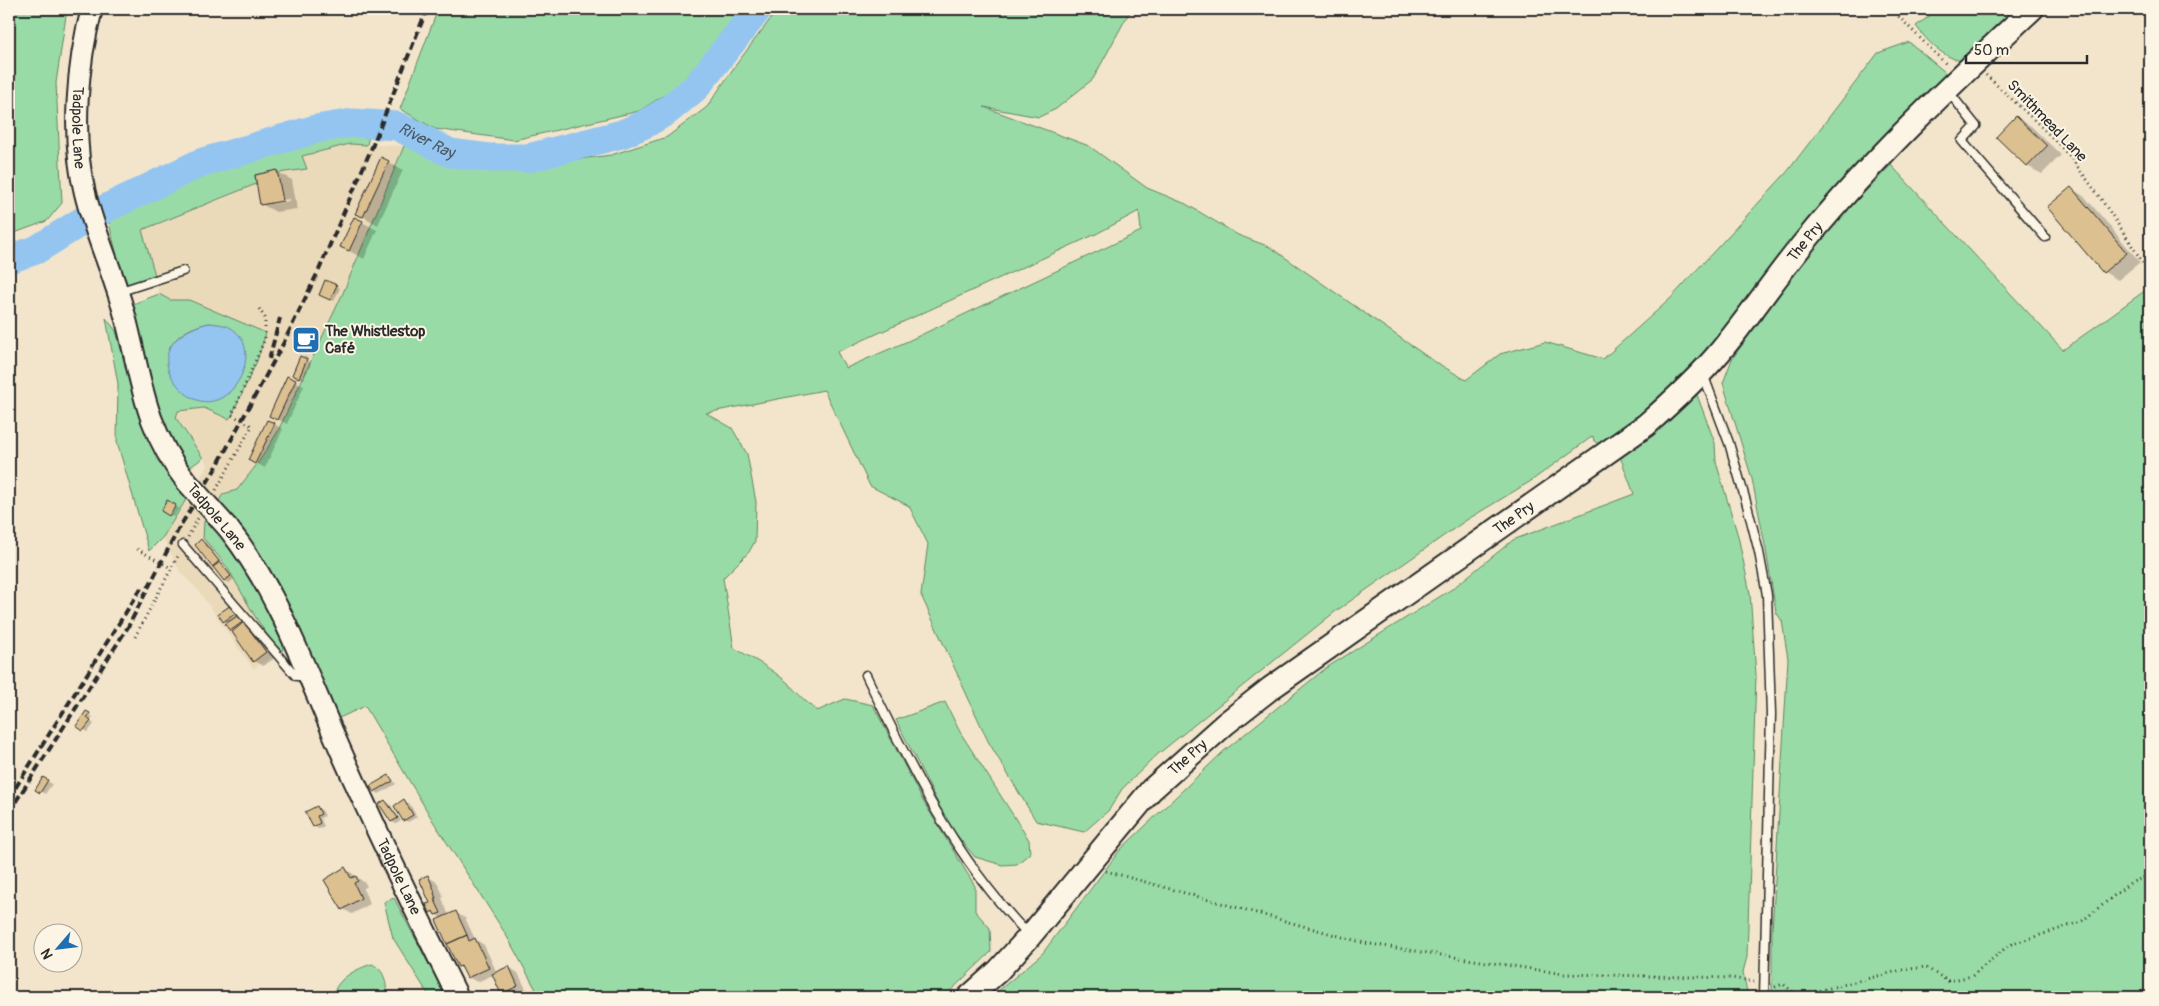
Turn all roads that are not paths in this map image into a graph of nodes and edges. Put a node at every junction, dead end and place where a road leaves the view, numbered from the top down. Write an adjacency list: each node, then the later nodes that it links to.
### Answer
1 (92, 9): 6 (street, Tadpole Lane)
2 (2032, 9): 3 (main road, The Pry)
3 (1960, 76): 4 (lane); 7 (main road, The Pry)
4 (2045, 237)
5 (183, 271): 6 (lane)
6 (118, 293): 10 (street, Tadpole Lane, bridge)
7 (1703, 372): 11 (main road, The Pry); 12 (lane)
8 (184, 545): 10 (lane)
9 (866, 675): 11 (lane)
10 (309, 676): 13 (street, Tadpole Lane)
11 (1030, 936): 14 (main road, The Pry)
12 (1764, 991)
13 (458, 997)
14 (969, 997)

